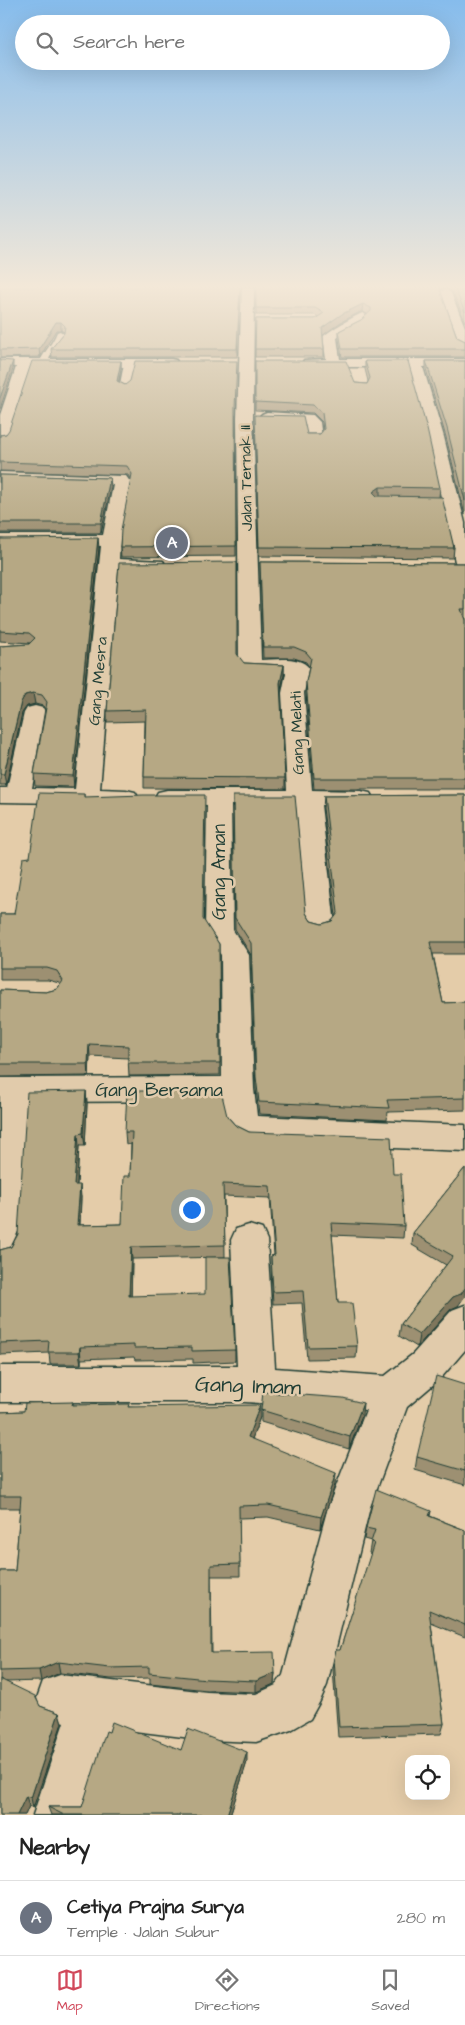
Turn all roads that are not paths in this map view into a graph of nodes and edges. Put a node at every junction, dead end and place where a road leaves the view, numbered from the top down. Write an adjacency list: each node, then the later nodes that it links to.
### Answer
1 (22, 372): 9 (street)
2 (127, 372): 7 (lane)
3 (251, 372): 8 (street, Jalan Ternak II)
4 (356, 372): 6 (street)
5 (417, 372): 16 (street)
6 (358, 379)
7 (124, 389)
8 (245, 417): 10 (street); 15 (street, Jalan Ternak II)
9 (0, 438)
10 (314, 438)
11 (0, 477): 12 (street, Gang Mesra)
12 (112, 540): 13 (street); 17 (street, Gang Mesra)
13 (0, 541)
14 (178, 564): 17 (street)
15 (246, 564): 23 (street, Gang Melati)
16 (465, 564): 18 (street)
17 (108, 565): 21 (street, Gang Mesra)
18 (445, 565)
19 (35, 714): 20 (street)
20 (9, 795): 21 (street)
21 (87, 797): 22 (street)
22 (219, 798): 23 (street); 26 (street, Gang Aman)
23 (304, 798): 24 (street); 25 (street)
24 (387, 798)
25 (321, 925)
26 (238, 1089): 27 (street, Gang Bersama); 28 (street, Gang Bersama)
27 (6, 1090): 30 (street)
28 (465, 1138)
29 (248, 1240): 33 (street)
30 (0, 1246)
31 (465, 1322): 34 (street)
32 (0, 1384): 33 (street, Gang Imam)
33 (257, 1384): 34 (street, Gang Imam)
34 (392, 1395): 35 (street)
35 (58, 1815)

